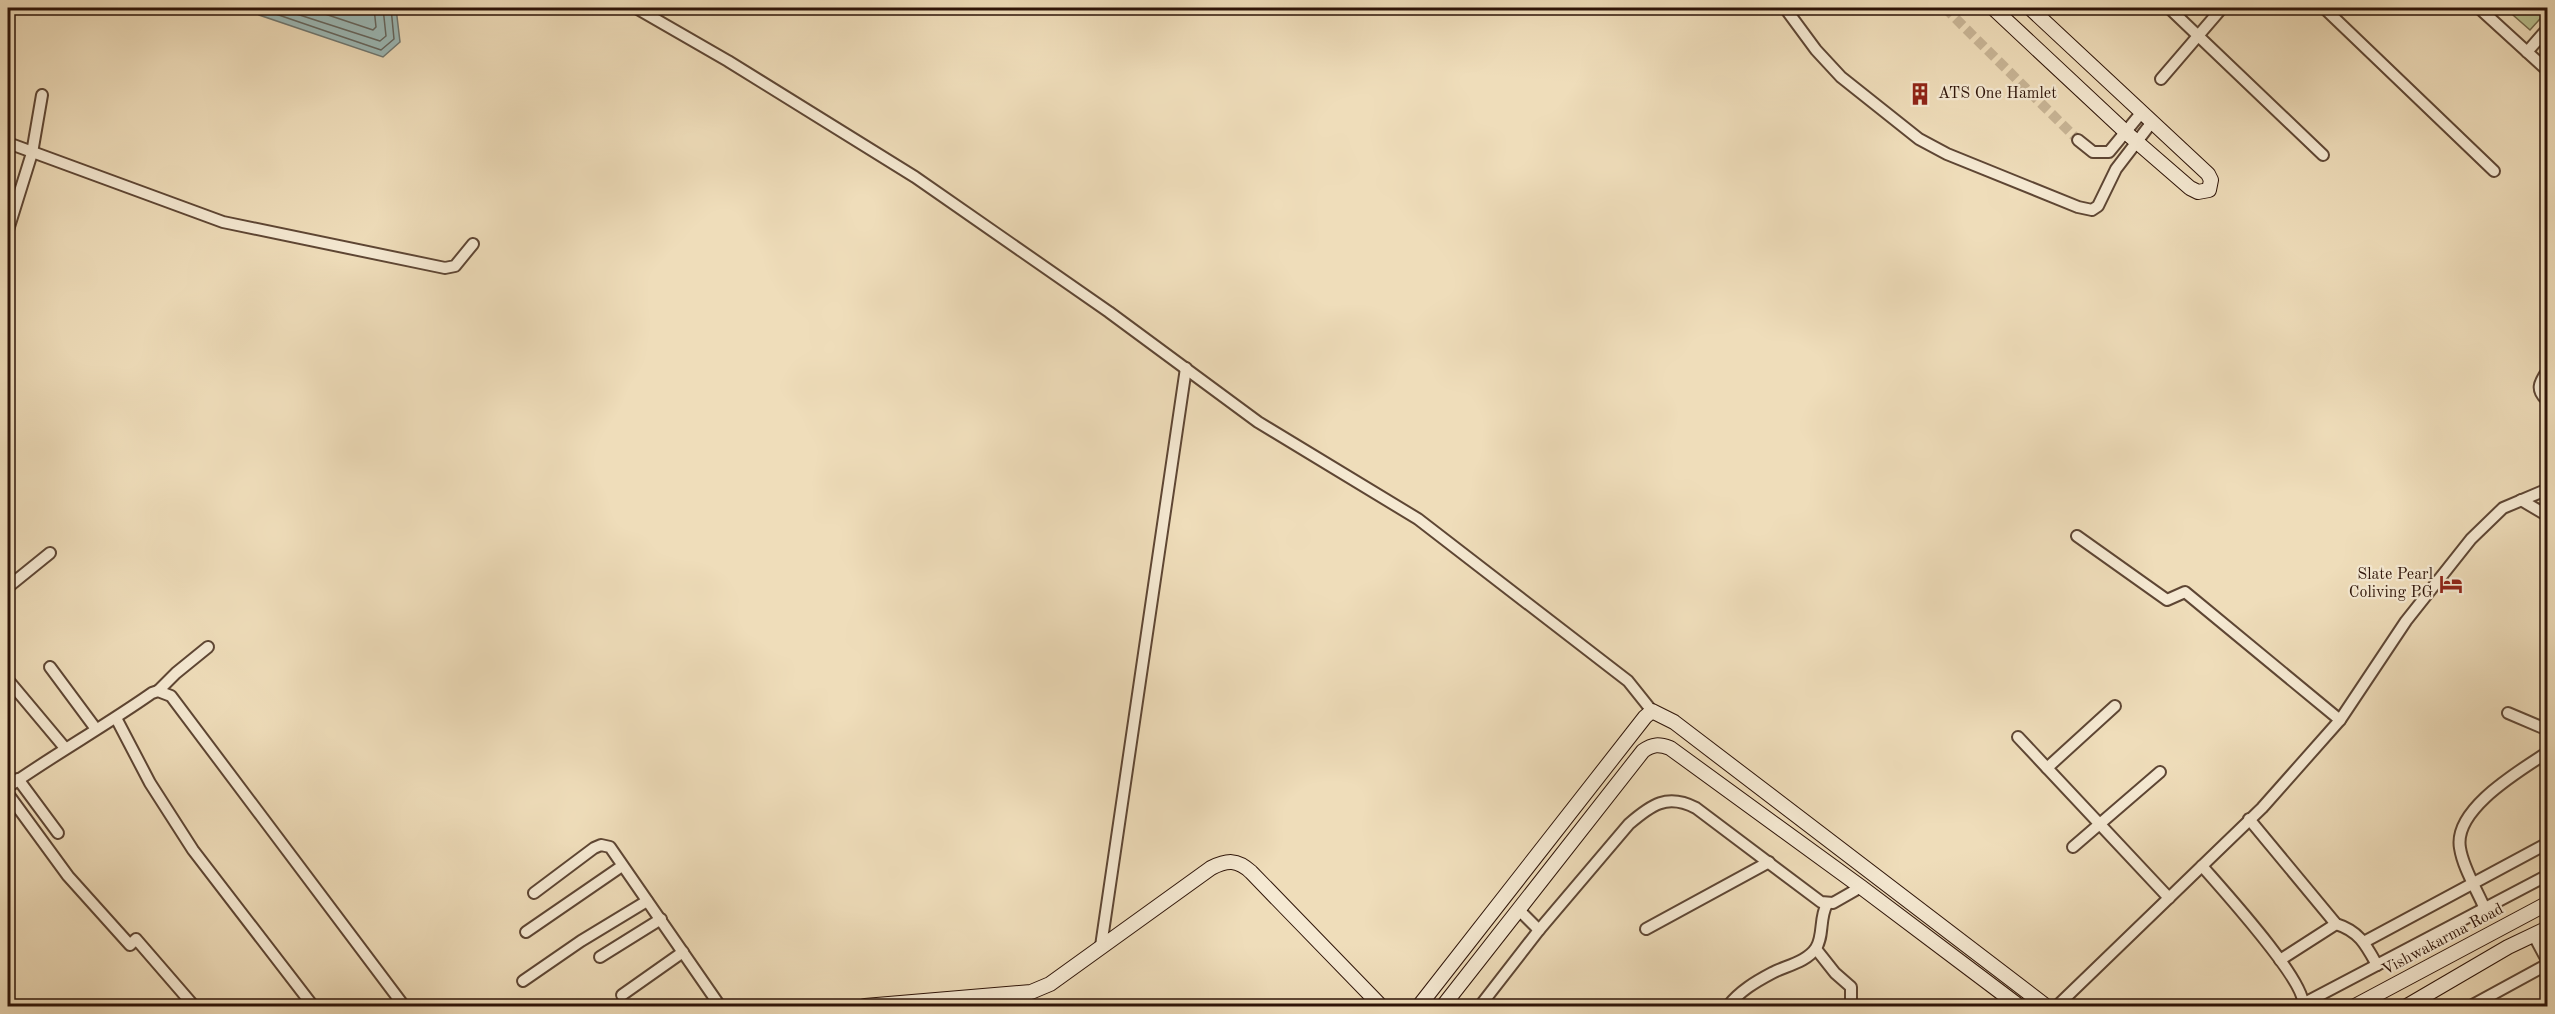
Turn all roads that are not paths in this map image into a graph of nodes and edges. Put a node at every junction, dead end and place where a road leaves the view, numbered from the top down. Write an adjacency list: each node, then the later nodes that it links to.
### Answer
1 (636, 8): 24 (street)
2 (1785, 8): 16 (street)
3 (1993, 8): 16 (street)
4 (2030, 8): 15 (street)
5 (2169, 8): 10 (street)
6 (2222, 8): 10 (street)
7 (2324, 8): 21 (street)
8 (2479, 8): 11 (street)
9 (2547, 28): 11 (street)
10 (2197, 35): 13 (street); 20 (street)
11 (2526, 52): 12 (street)
12 (2547, 71)
13 (2161, 79)
14 (42, 95): 19 (street)
15 (2147, 117): 16 (street); 16 (street)
16 (2132, 138): 17 (street)
17 (2078, 140)
18 (8, 144): 19 (street)
19 (32, 153): 22 (street); 23 (street)
20 (2323, 155)
21 (2494, 171)
22 (8, 230)
23 (473, 244)
24 (1186, 368): 38 (street); 78 (street)
25 (2547, 370): 26 (street)
26 (2547, 401)
27 (2547, 489): 28 (street)
28 (2521, 500): 29 (street); 41 (street)
29 (2547, 516)
30 (2077, 536): 41 (street)
31 (50, 553): 32 (street)
32 (8, 587)
33 (208, 647): 36 (street)
34 (50, 667): 42 (street)
35 (8, 680): 45 (street)
36 (158, 691): 40 (street); 90 (street)
37 (2115, 706): 47 (street)
38 (1652, 711): 94 (street); 100 (street)
39 (2508, 713): 43 (street)
40 (116, 718): 42 (street); 89 (street)
41 (2340, 720): 52 (street)
42 (96, 729): 45 (street)
43 (2547, 730)
44 (2018, 738): 47 (street)
45 (65, 747): 49 (street)
46 (2547, 752): 61 (street)
47 (2047, 768): 53 (street)
48 (2160, 772): 53 (street)
49 (18, 779): 50 (street); 54 (street)
50 (8, 787)
51 (8, 794): 88 (street)
52 (2249, 819): 59 (street); 71 (street)
53 (2101, 825): 56 (street); 64 (street)
54 (58, 833)
55 (2547, 843): 61 (street)
56 (2073, 847)
57 (1768, 862): 68 (street); 73 (street); 74 (street)
58 (622, 866): 63 (street); 65 (street); 75 (street)
59 (2202, 866): 64 (street); 82 (street)
60 (2547, 875): 66 (street)
61 (2473, 882): 66 (street); 77 (street)
62 (1861, 887): 68 (street); 69 (street); 99 (street)
63 (534, 892)
64 (2169, 898): 101 (street)
65 (647, 901): 70 (street); 85 (street)
66 (2482, 902): 83 (street)
67 (2547, 903): 102 (street, Vishwakarma Road)
68 (1827, 904): 79 (street)
69 (1519, 910): 74 (street); 95 (street)
70 (660, 919): 80 (street); 81 (street)
71 (2336, 924): 77 (street); 82 (street)
72 (2547, 928): 76 (street)
73 (1646, 929)
74 (1539, 930): 96 (street)
75 (526, 932)
76 (2534, 936): 84 (street); 103 (street)
77 (2364, 942): 83 (street)
78 (1101, 946): 92 (street); 93 (street)
79 (1816, 949): 97 (street); 98 (street)
80 (683, 952): 86 (street); 91 (street)
81 (600, 957)
82 (2280, 960): 87 (street)
83 (2374, 960): 87 (street)
84 (2547, 963): 104 (street)
85 (523, 981)
86 (622, 995)
87 (2302, 1000)
88 (194, 1006)
89 (314, 1006)
90 (404, 1006)
91 (720, 1006)
92 (865, 1006)
93 (1381, 1006)
94 (1419, 1006)
95 (1443, 1006)
96 (1480, 1006)
97 (1728, 1006)
98 (1848, 1006)
99 (2019, 1006)
100 (2046, 1006)
101 (2057, 1006)
102 (2355, 1006)
103 (2407, 1006)
104 (2471, 1006)

